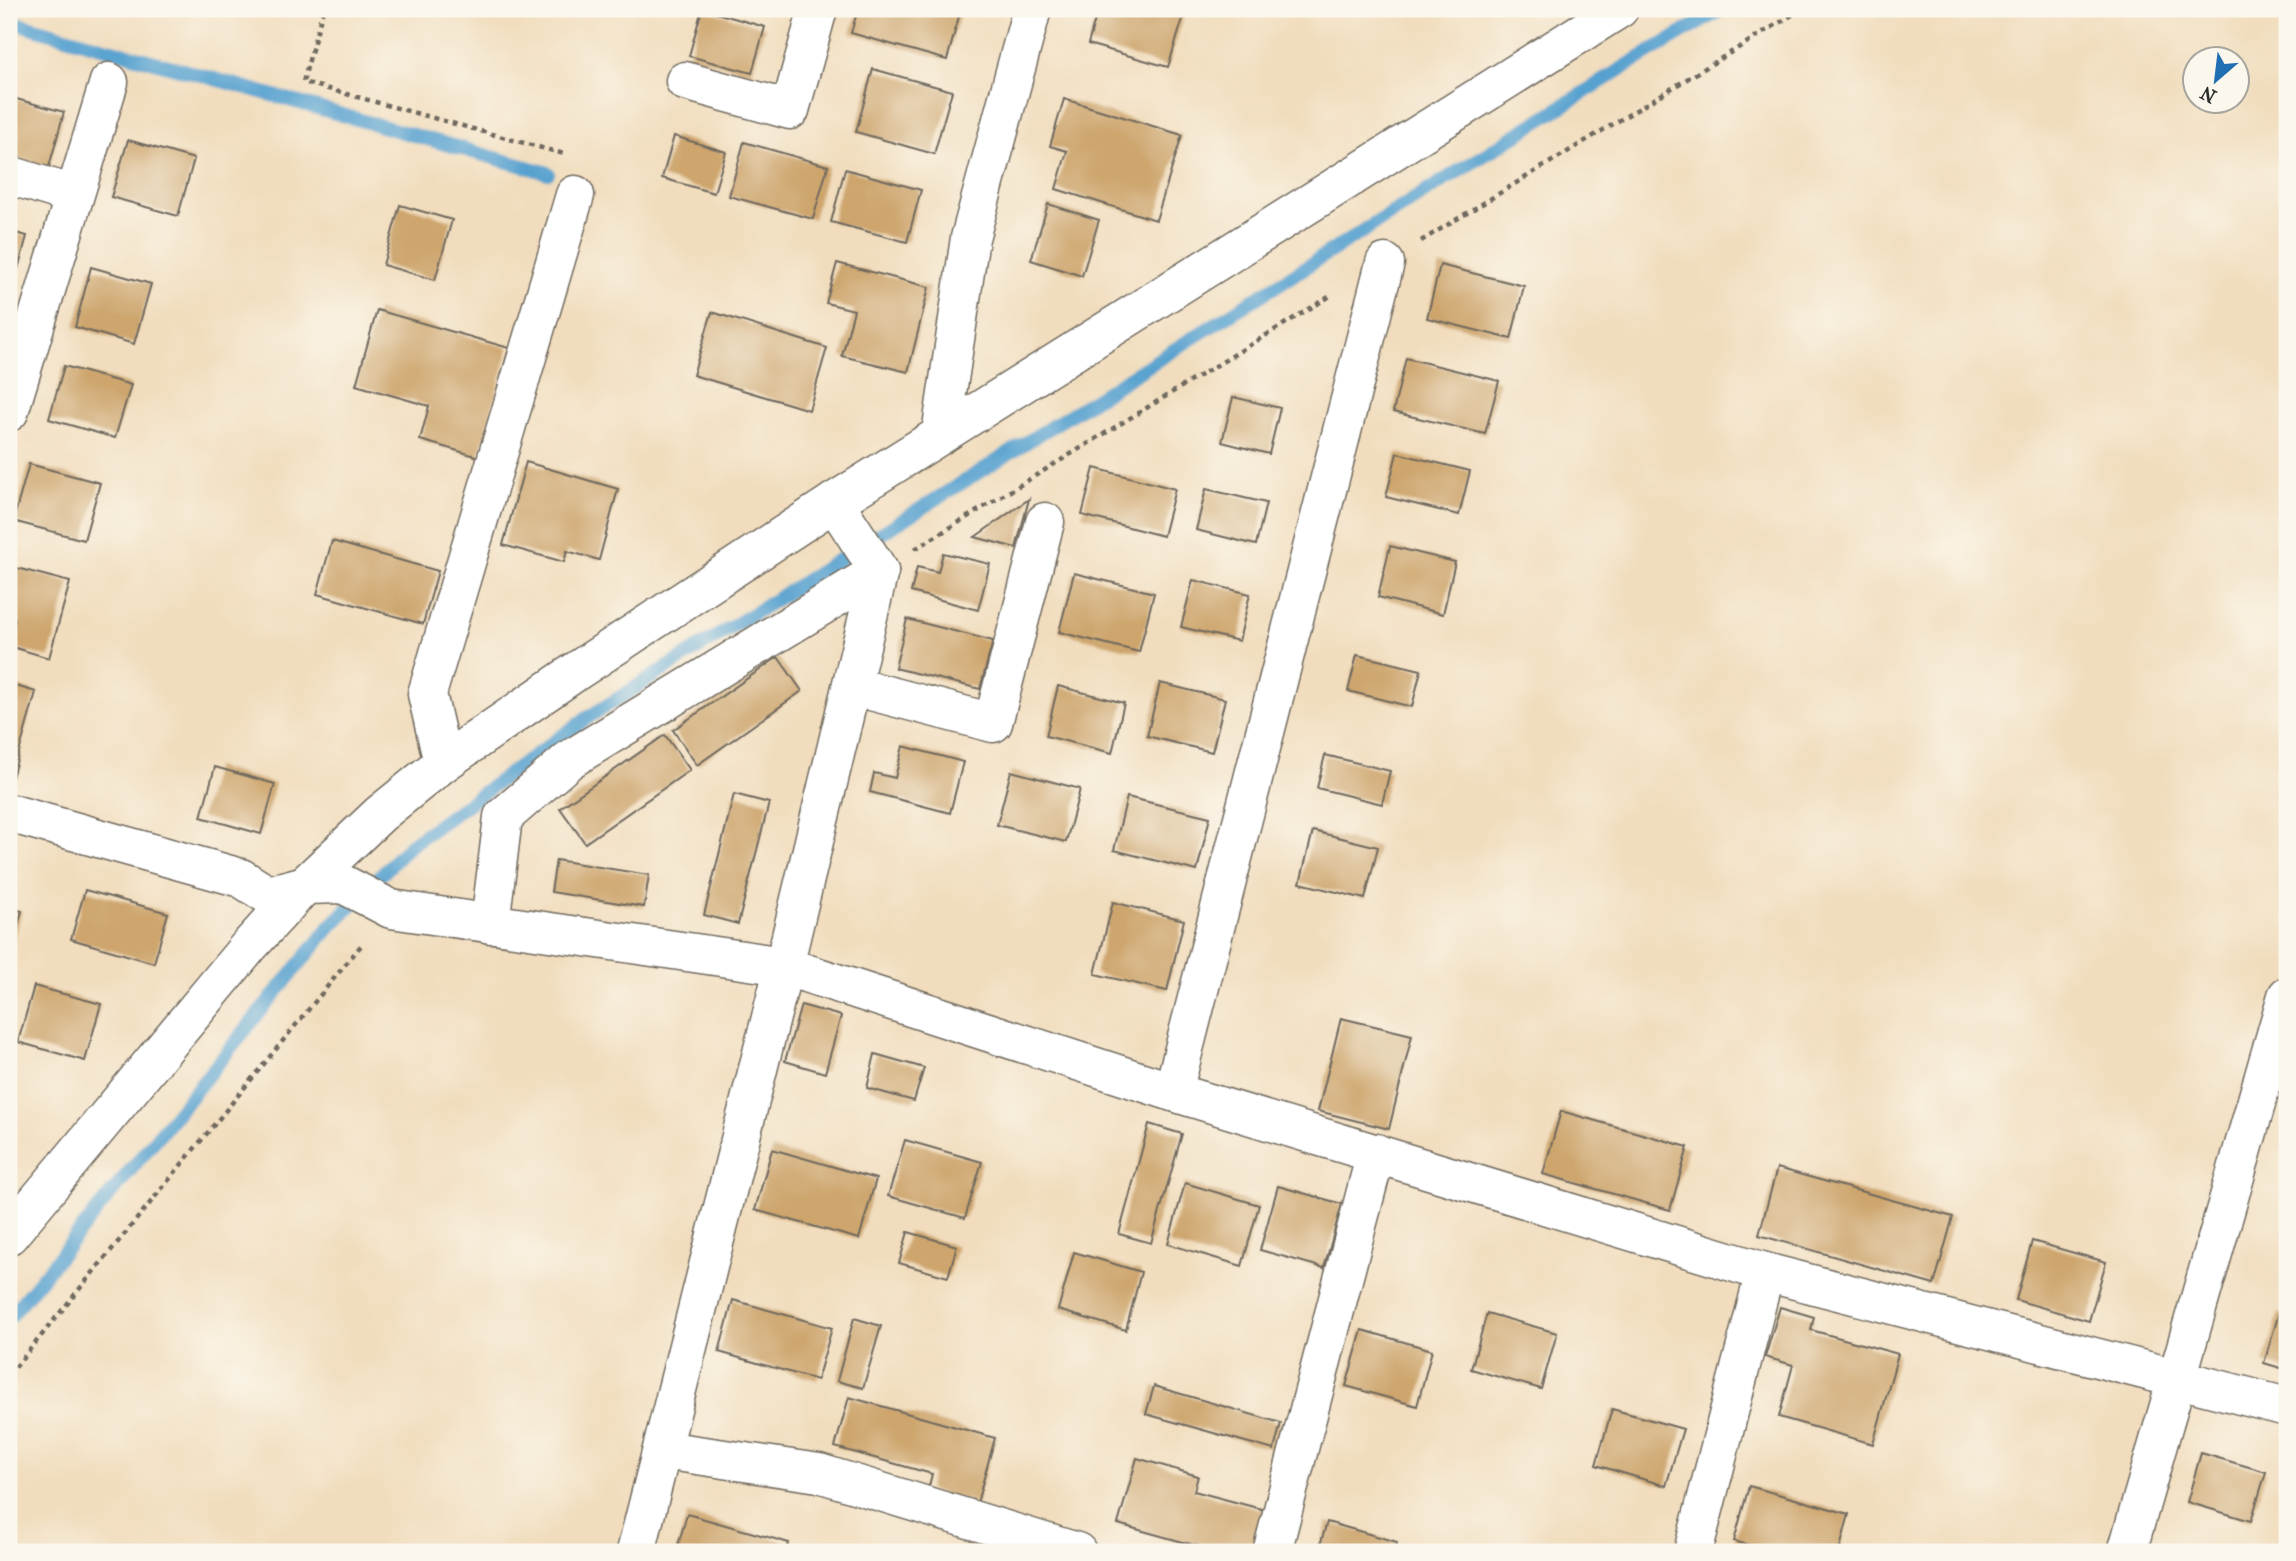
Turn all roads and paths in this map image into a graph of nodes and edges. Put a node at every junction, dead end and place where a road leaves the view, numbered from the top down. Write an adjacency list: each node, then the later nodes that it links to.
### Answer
1 (323, 9): 9 (path)
2 (818, 9): 5 (street)
3 (1032, 9): 12 (street)
4 (1619, 9): 12 (street)
5 (685, 81)
6 (109, 82): 8 (street)
7 (9, 176): 8 (street)
8 (74, 195): 11 (street)
9 (575, 195): 17 (street)
10 (1385, 263): 24 (street)
11 (9, 412)
12 (941, 434): 13 (street)
13 (834, 502): 15 (street); 17 (street)
14 (1045, 522): 16 (street)
15 (879, 571): 16 (street); 21 (street)
16 (852, 686): 22 (street)
17 (443, 762): 19 (street)
18 (9, 813): 19 (street)
19 (305, 885): 20 (street); 26 (street)
20 (391, 909): 21 (street); 28 (path)
21 (490, 924): 22 (street)
22 (784, 966): 24 (street); 31 (street)
23 (2284, 1018): 29 (street)
24 (1174, 1091): 25 (street)
25 (1376, 1153): 27 (street); 34 (street)
26 (9, 1235)
27 (1765, 1272): 29 (street); 35 (street)
28 (9, 1375)
29 (2178, 1378): 30 (street); 36 (street)
30 (2287, 1407)
31 (663, 1450): 32 (street); 33 (street)
32 (636, 1552)
33 (1077, 1552)
34 (1272, 1552)
35 (1693, 1552)
36 (2127, 1552)

